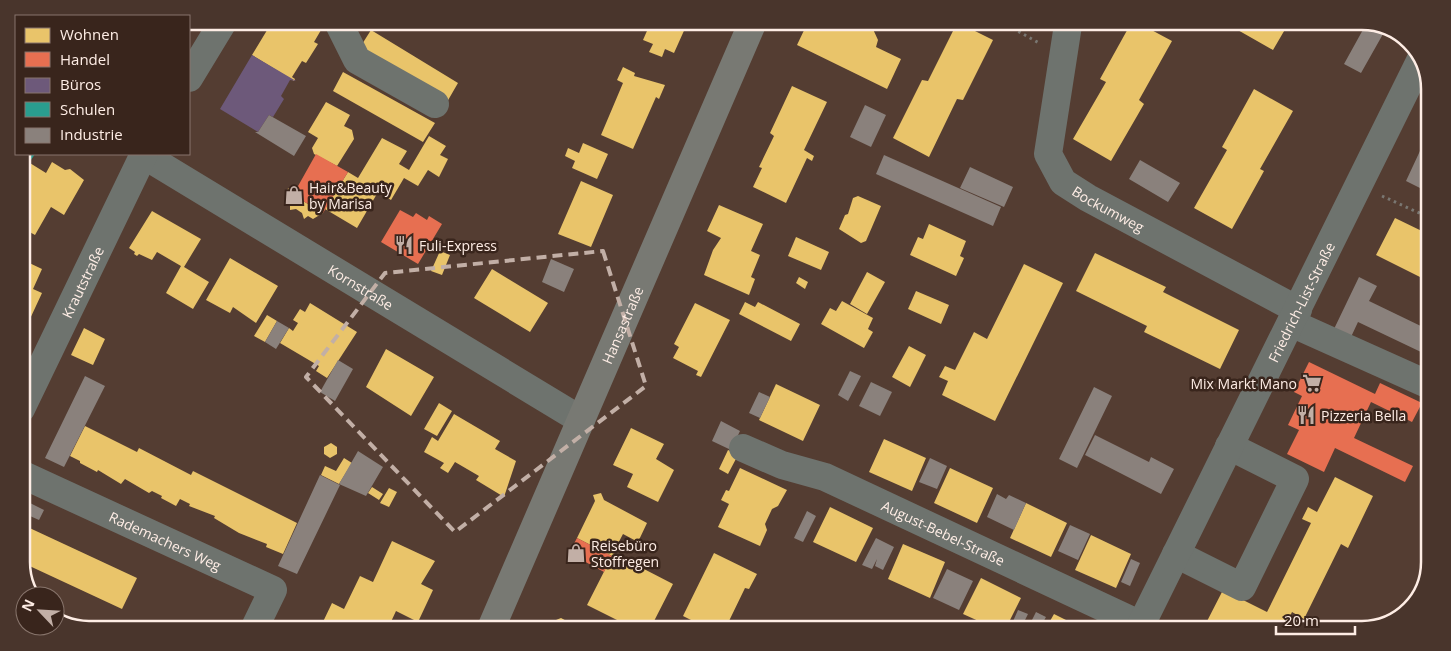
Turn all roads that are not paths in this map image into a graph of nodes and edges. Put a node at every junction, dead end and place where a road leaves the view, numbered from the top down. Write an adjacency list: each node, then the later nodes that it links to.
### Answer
1 (218, 30): 6 (street)
2 (342, 30): 7 (street)
3 (749, 30): 13 (main road, Hansastraße)
4 (1067, 30): 10 (street, Bockumweg)
5 (1417, 67): 10 (street, Friedrich-List-Straße)
6 (190, 76)
7 (435, 104)
8 (143, 155): 12 (street, Krautstraße)
9 (145, 155): 13 (street, Kornstraße)
10 (1294, 316): 11 (street, Bockumweg); 14 (street, Friedrich-List-Straße)
11 (1421, 381)
12 (30, 391)
13 (581, 420): 19 (main road, Hansastraße)
14 (1229, 446): 17 (street, Friedrich-List-Straße); 17 (street)
15 (743, 448): 20 (street, August-Bebel-Straße)
16 (30, 478): 18 (street, Rademachers Weg)
17 (1176, 554): 21 (street, Friedrich-List-Straße)
18 (258, 621)
19 (494, 621)
20 (1126, 621)
21 (1144, 621)

